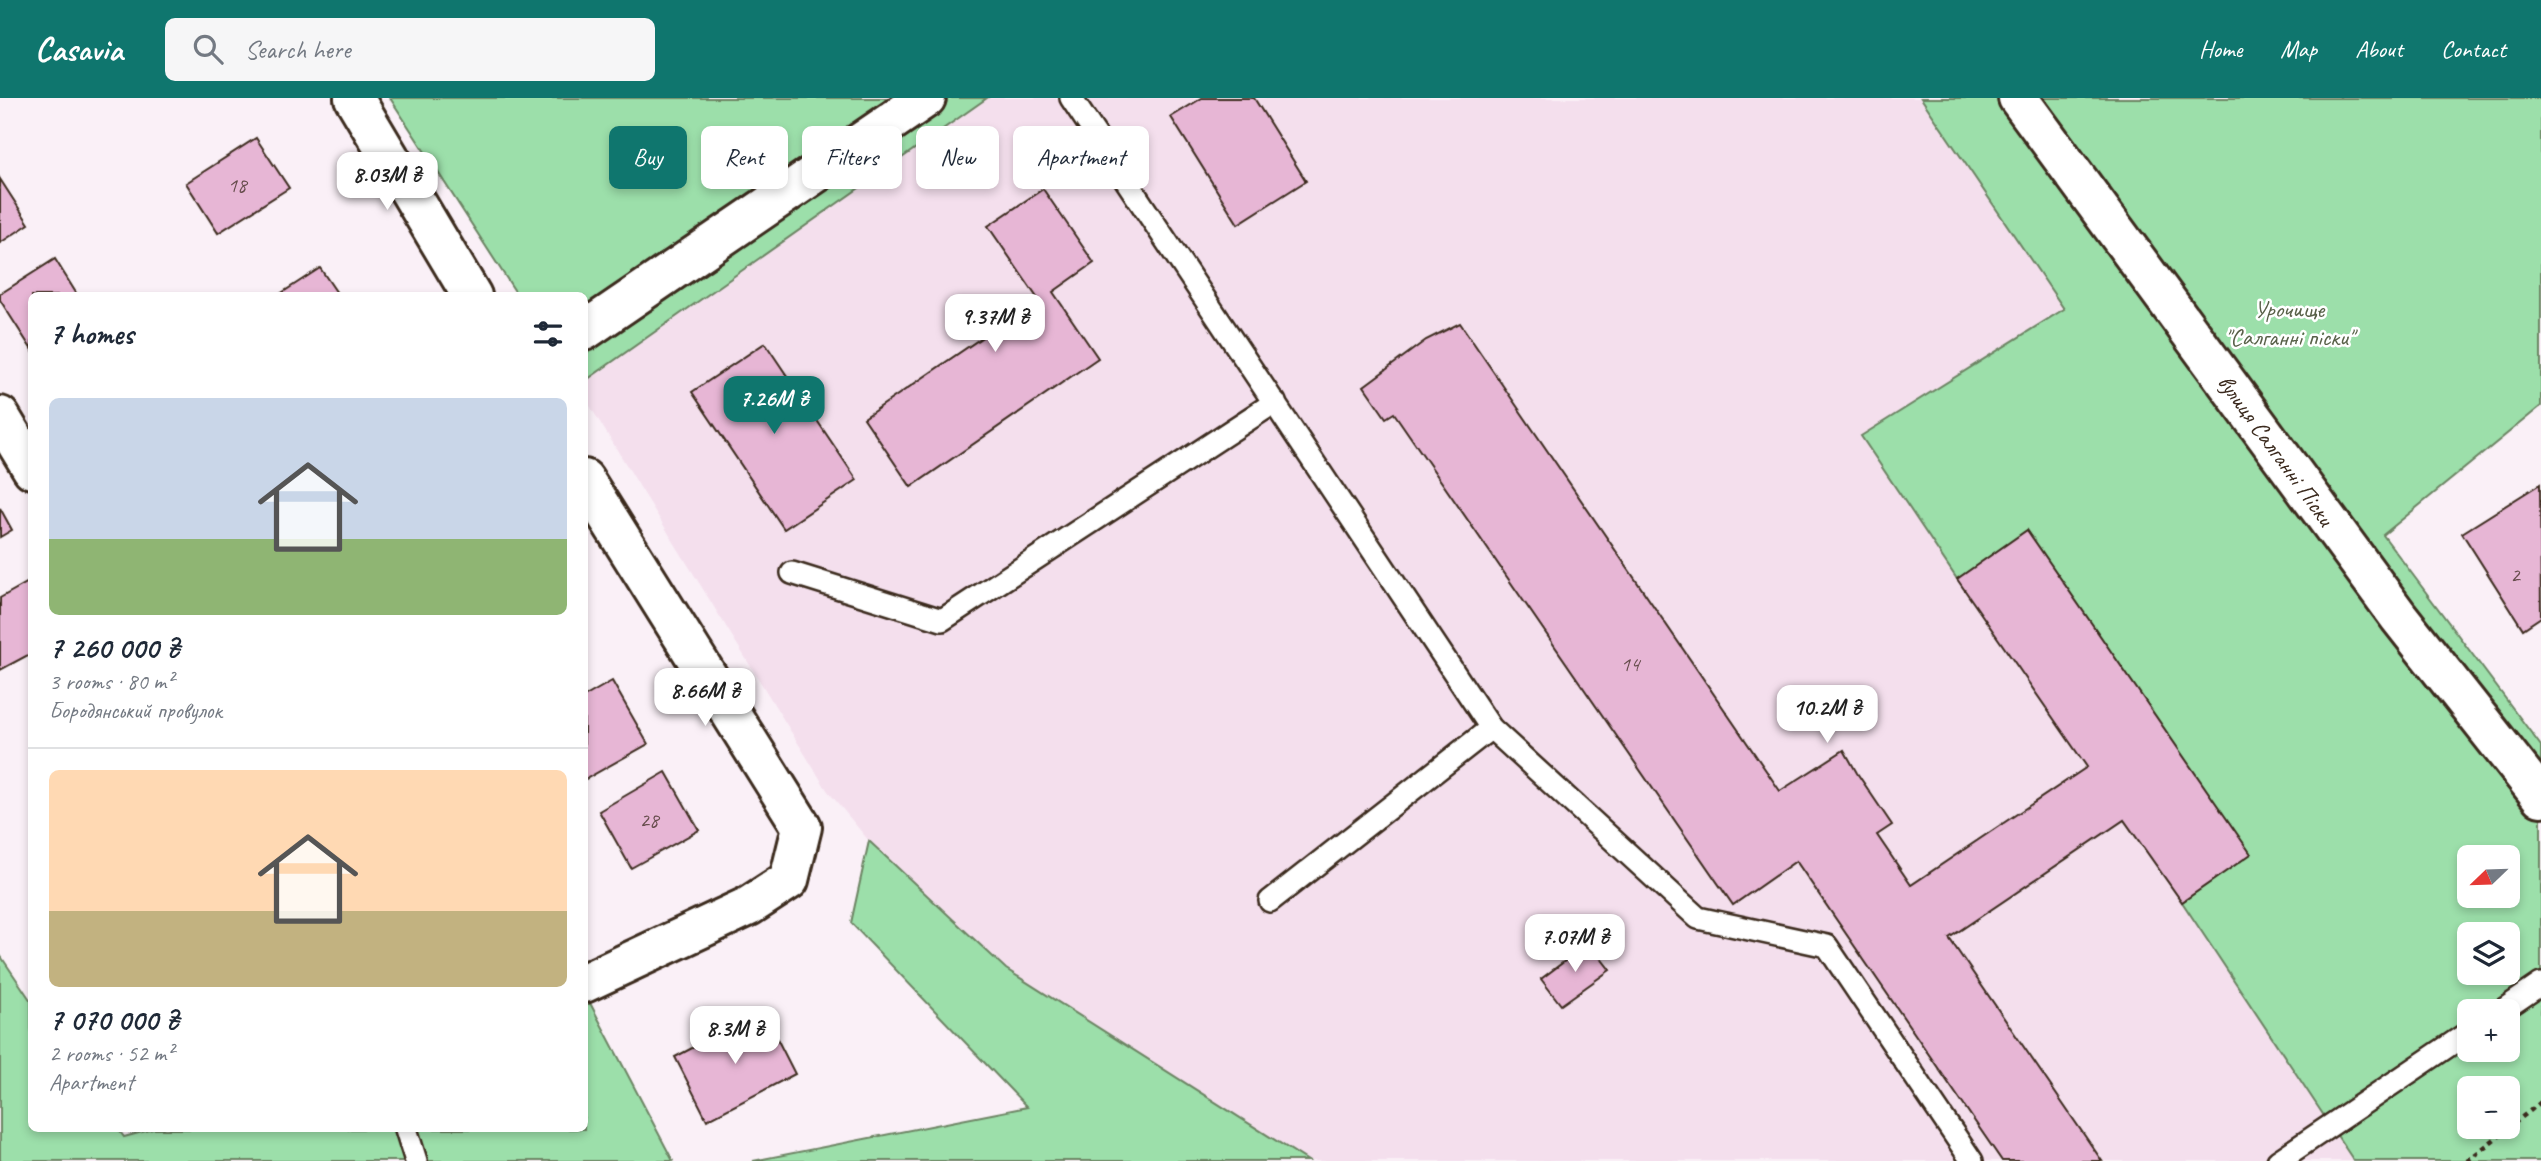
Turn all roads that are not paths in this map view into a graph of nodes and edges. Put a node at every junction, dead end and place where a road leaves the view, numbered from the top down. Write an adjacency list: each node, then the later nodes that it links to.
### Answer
1 (354, 98): 5 (street)
2 (926, 98): 6 (street)
3 (1071, 98): 7 (lane)
4 (2018, 98): 13 (street, вулиця Салганні Піски)
5 (470, 292)
6 (588, 328)
7 (1275, 402): 11 (lane); 12 (lane)
8 (0, 416): 9 (street)
9 (28, 462)
10 (588, 485): 15 (street)
11 (792, 573)
12 (1491, 728): 14 (lane); 21 (lane)
13 (2541, 797)
14 (1270, 901)
15 (588, 982)
16 (2541, 984): 17 (lane)
17 (2519, 999)
18 (2457, 1040): 22 (lane)
19 (407, 1132): 20 (lane)
20 (416, 1161)
21 (1972, 1161)
22 (2278, 1161)

